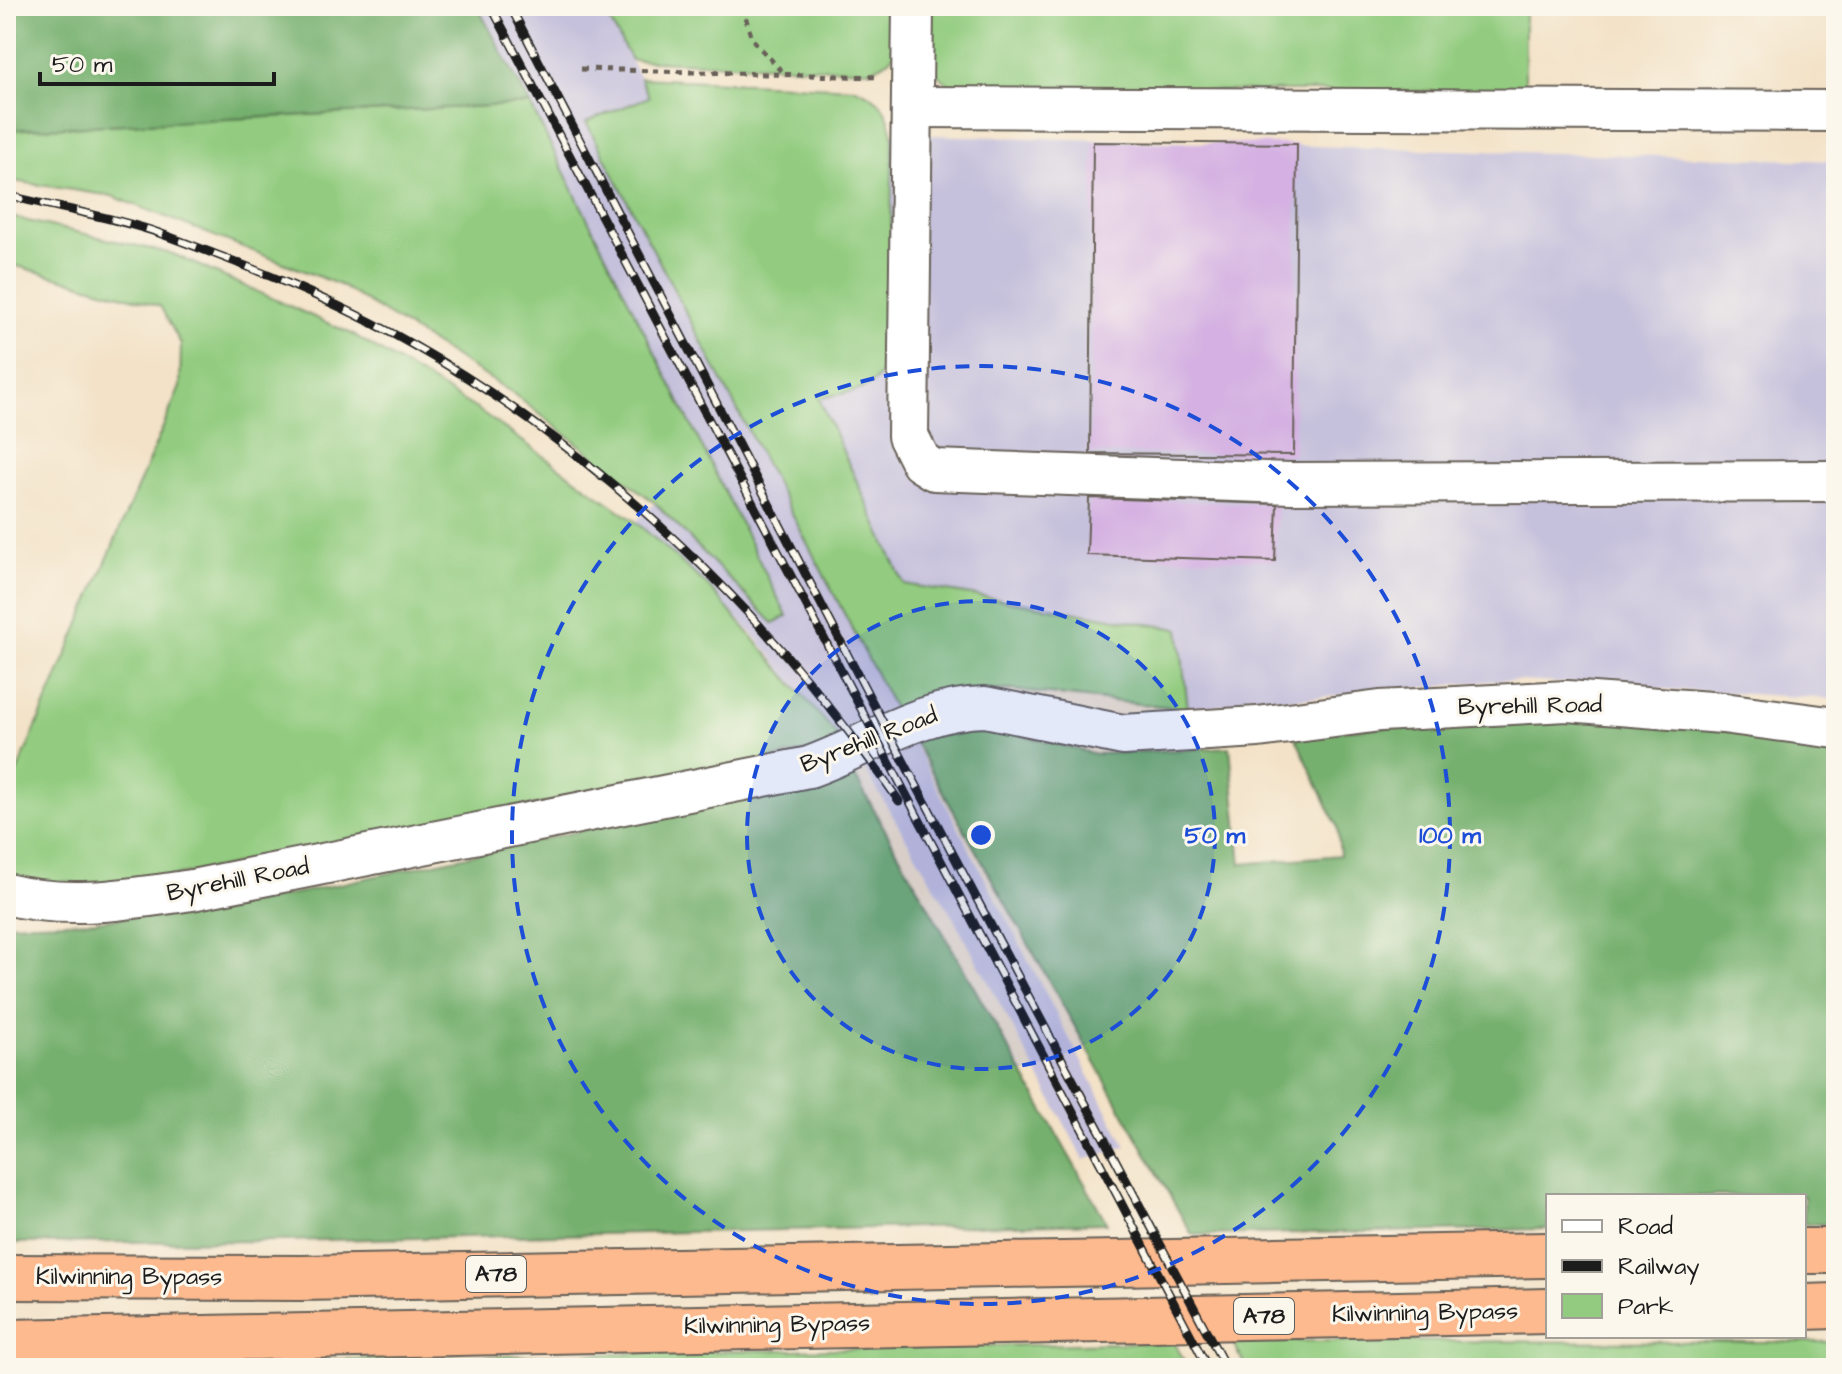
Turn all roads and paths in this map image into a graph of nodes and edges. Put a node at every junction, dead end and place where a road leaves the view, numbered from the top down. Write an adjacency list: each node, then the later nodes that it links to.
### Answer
1 (742, 6): 4 (path)
2 (913, 6): 5 (street)
3 (581, 69): 4 (path)
4 (784, 74): 5 (path)
5 (913, 92): 6 (street); 7 (street)
6 (1836, 111)
7 (1836, 481)
8 (1836, 728): 9 (street, Byrehill Road)
9 (6, 894)
10 (1806, 1251): 11 (highway)
11 (1836, 1251)
12 (1546, 1255): 13 (highway, Kilwinning Bypass / A78)
13 (6, 1277)
14 (1836, 1306): 15 (highway)
15 (1806, 1307)
16 (1546, 1311): 17 (highway, Kilwinning Bypass / A78)
17 (6, 1342)

